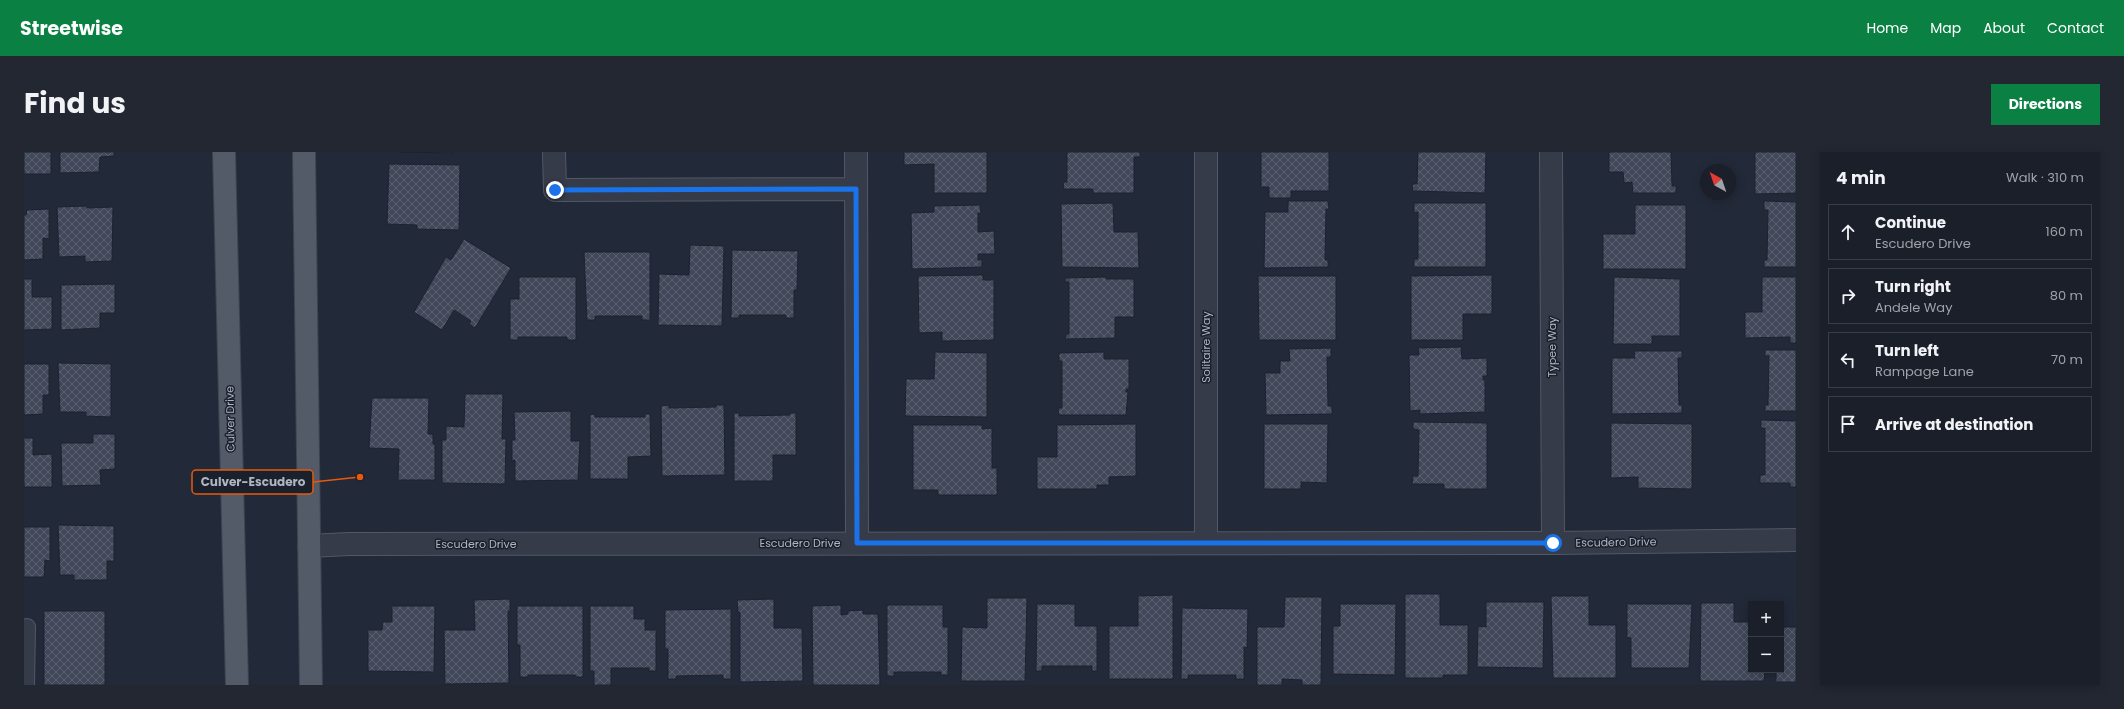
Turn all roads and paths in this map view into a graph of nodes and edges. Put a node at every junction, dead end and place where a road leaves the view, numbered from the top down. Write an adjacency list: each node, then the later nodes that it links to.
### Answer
1 (224, 152): 15 (main road, Culver Drive)
2 (304, 152): 12 (main road)
3 (554, 152): 7 (street)
4 (856, 152): 7 (street)
5 (1206, 152): 9 (street, Solitaire Way)
6 (1552, 152): 11 (street, Typee Way)
7 (856, 189): 10 (street)
8 (1796, 540): 11 (street, Escudero Drive)
9 (1206, 542): 10 (street, Escudero Drive); 11 (street, Escudero Drive)
10 (857, 543): 12 (street, Escudero Drive)
11 (1553, 543)
12 (309, 546): 16 (main road)
13 (27, 627): 14 (lane)
14 (26, 685)
15 (237, 685)
16 (310, 685)

